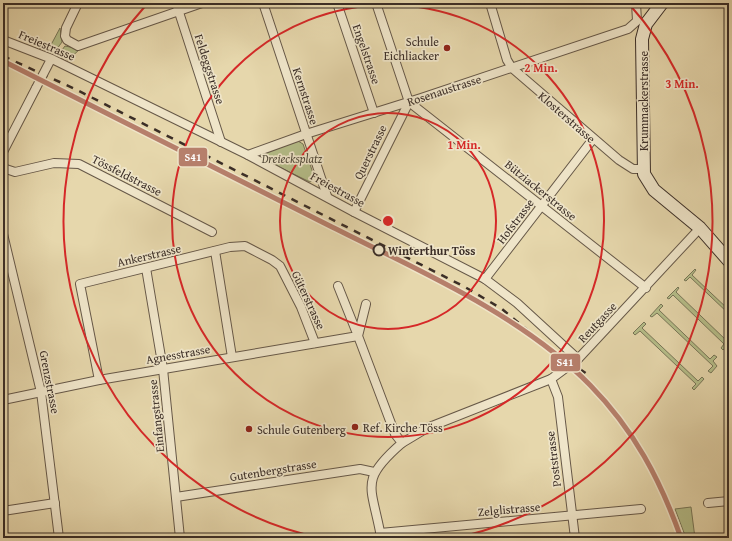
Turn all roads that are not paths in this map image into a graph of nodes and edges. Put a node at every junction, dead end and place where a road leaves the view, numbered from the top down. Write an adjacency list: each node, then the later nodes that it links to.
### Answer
1 (78, 3): 9 (street)
2 (202, 3): 9 (street)
3 (263, 3): 16 (street, Kernstrasse)
4 (337, 3): 15 (street, Engelstrasse)
5 (376, 3): 14 (street)
6 (490, 3): 13 (street, Klosterstrasse)
7 (636, 3): 10 (street, Krummackerstrasse)
8 (662, 3): 10 (street, Rosenaustrasse)
9 (177, 7): 18 (street, Feldeggstrasse)
10 (642, 22): 13 (street, Rosenaustrasse); 22 (street, Krummackerstrasse)
11 (3, 40): 12 (street, Freiestrasse)
12 (50, 61): 18 (street, Freiestrasse); 19 (street, bridge)
13 (512, 68): 14 (street, Rosenaustrasse); 17 (street, Klosterstrasse)
14 (409, 102): 15 (street, Rosenaustrasse); 24 (street, Bütziackerstrasse); 25 (street, Querstrasse)
15 (374, 113): 16 (street, Rosenaustrasse)
16 (306, 134): 20 (street, Rosenaustrasse); 23 (street, Kernstrasse)
17 (593, 138): 22 (street, Klosterstrasse); 24 (street, Hofstrasse)
18 (221, 142): 20 (street, Freiestrasse)
19 (3, 152)
20 (248, 155): 23 (street, Freiestrasse)
21 (3, 168): 27 (street, Tössfeldstrasse)
22 (645, 174): 26 (street)
23 (327, 196): 25 (street, Freiestrasse)
24 (541, 206): 32 (street, Hofstrasse); 34 (street, Bütziackerstrasse)
25 (354, 212): 32 (street, Freiestrasse)
26 (700, 228): 30 (street); 34 (street, Reutgasse)
27 (212, 232)
28 (3, 234): 43 (street, Grenzstrasse)
29 (215, 252): 31 (street, Ankerstrasse); 37 (street, Güterstrasse); 38 (street)
30 (729, 261)
31 (146, 268): 40 (street, Einfangstrasse); 42 (street, Ankerstrasse)
32 (485, 280): 39 (street, Freiestrasse)
33 (338, 286): 36 (street)
34 (646, 288): 39 (street, Reutgasse)
35 (366, 304): 36 (street)
36 (358, 336): 37 (street, Agnesstrasse); 45 (street)
37 (315, 342): 38 (street, Agnesstrasse)
38 (232, 357): 40 (street, Agnesstrasse)
39 (578, 359): 41 (street, Reutgasse)
40 (164, 369): 42 (street, Agnesstrasse); 47 (street, Einfangstrasse)
41 (551, 379): 45 (street, Reutgasse); 53 (street, Poststrasse)
42 (99, 380): 43 (street, Agnesstrasse)
43 (41, 392): 44 (street, Agnesstrasse); 49 (street, Grenzstrasse)
44 (3, 400)
45 (402, 443): 46 (street, Reutgasse)
46 (374, 472): 47 (street, Gutenbergstrasse); 54 (street)
47 (176, 497): 56 (street, Einfangstrasse)
48 (729, 501): 50 (street)
49 (55, 503): 52 (street); 55 (street, Grenzstrasse)
50 (708, 503)
51 (641, 509): 53 (street, Zelglistrasse)
52 (3, 511)
53 (572, 515): 54 (street, Zelglistrasse); 57 (street, Poststrasse)
54 (381, 536)
55 (59, 538)
56 (180, 538)
57 (575, 538)

